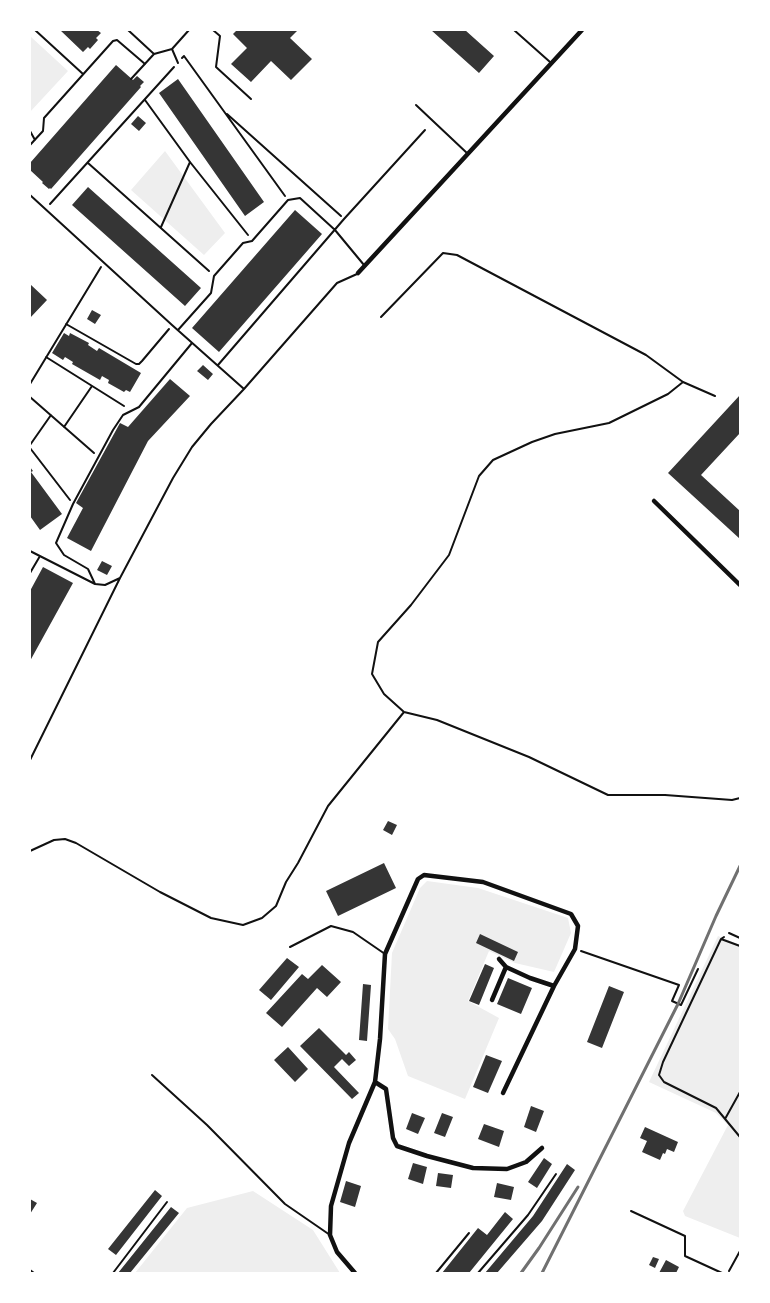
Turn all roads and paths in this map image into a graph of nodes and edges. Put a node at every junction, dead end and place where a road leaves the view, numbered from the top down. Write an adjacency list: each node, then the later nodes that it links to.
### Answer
1 (35, 30): 12 (lane)
2 (128, 30): 8 (lane)
3 (189, 30): 7 (lane)
4 (213, 30): 14 (lane)
5 (514, 30): 10 (lane)
6 (582, 30): 10 (street)
7 (172, 48): 8 (lane); 9 (lane)
8 (154, 54): 11 (lane)
9 (178, 63): 15 (path); 17 (path)
10 (552, 63): 22 (street)
11 (144, 64): 12 (lane); 13 (lane)
12 (84, 74): 20 (lane)
13 (132, 79)
14 (251, 99)
15 (145, 100): 23 (path); 24 (path)
16 (416, 105): 22 (lane)
17 (222, 110): 26 (path); 28 (path)
18 (425, 130): 28 (lane)
19 (30, 131): 20 (lane)
20 (35, 140): 21 (lane)
21 (30, 145)
22 (468, 154): 33 (street)
23 (88, 162): 27 (path); 29 (path)
24 (190, 162): 29 (path); 31 (path)
25 (30, 196): 27 (lane)
26 (288, 200): 30 (lane); 31 (lane)
27 (45, 210): 32 (lane)
28 (344, 219): 30 (lane)
29 (161, 227): 35 (path)
30 (336, 230): 33 (lane); 42 (lane)
31 (252, 241): 35 (lane)
32 (103, 263): 37 (path); 38 (lane)
33 (365, 266): 34 (street)
34 (358, 274): 46 (lane)
35 (214, 276): 39 (lane)
36 (381, 317): 43 (path)
37 (66, 324): 38 (path); 41 (path)
38 (172, 325): 39 (lane)
39 (178, 330): 40 (lane)
40 (192, 343): 42 (lane); 49 (lane)
41 (46, 357): 44 (path); 45 (path)
42 (218, 365): 46 (lane)
43 (683, 382): 47 (path); 62 (path)
44 (30, 384)
45 (92, 386): 49 (path); 51 (path)
46 (244, 389): 59 (lane)
47 (715, 396)
48 (30, 397): 50 (path)
49 (131, 411): 53 (lane)
50 (51, 415): 51 (path); 52 (path)
51 (64, 427): 53 (path)
52 (30, 447): 55 (path)
53 (98, 457): 55 (lane)
54 (654, 501): 61 (street)
55 (73, 504): 60 (lane)
56 (30, 551): 57 (lane)
57 (40, 556): 58 (lane); 60 (lane)
58 (30, 573)
59 (120, 578): 60 (lane); 63 (lane)
60 (95, 584)
61 (740, 584)
62 (404, 712): 64 (path); 65 (path)
63 (30, 760)
64 (740, 798)
65 (30, 851)
66 (729, 933): 67 (lane); 68 (path)
67 (740, 938)
68 (721, 939): 69 (path); 82 (path)
69 (740, 946)
70 (290, 947): 72 (lane)
71 (575, 949): 72 (street); 75 (path); 76 (street)
72 (385, 954): 79 (street)
73 (499, 959): 74 (street)
74 (506, 967): 76 (street); 77 (street)
75 (698, 969)
76 (554, 986): 81 (street)
77 (492, 1000)
78 (152, 1075): 89 (lane)
79 (376, 1082): 84 (street); 89 (street)
80 (740, 1092): 82 (path)
81 (503, 1093)
82 (725, 1119): 83 (path)
83 (740, 1137)
84 (542, 1148)
85 (556, 1174): 96 (lane)
86 (168, 1202): 93 (lane)
87 (631, 1211): 97 (lane)
88 (469, 1233): 95 (lane)
89 (330, 1235): 94 (street)
90 (740, 1251): 98 (path)
91 (30, 1270): 92 (lane)
92 (34, 1273)
93 (112, 1273)
94 (355, 1273)
95 (436, 1273)
96 (478, 1273)
97 (722, 1273)
98 (727, 1273)

